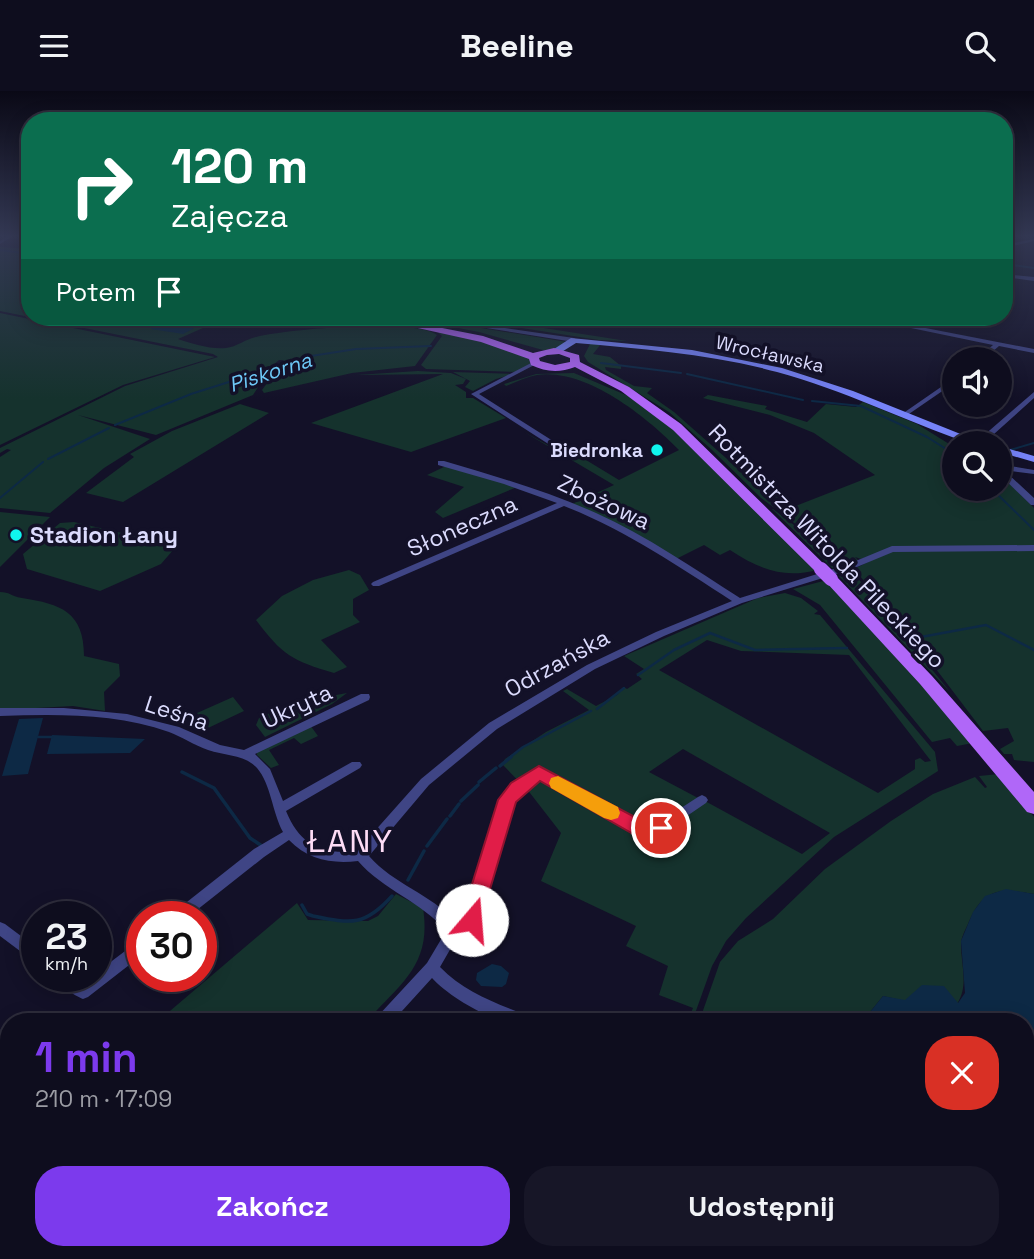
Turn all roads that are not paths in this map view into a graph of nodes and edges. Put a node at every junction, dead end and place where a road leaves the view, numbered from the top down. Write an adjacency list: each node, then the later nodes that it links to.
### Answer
1 (418, 326): 11 (main road)
2 (440, 326): 8 (main road)
3 (482, 326): 5 (street, Wrocławska)
4 (907, 326): 6 (street)
5 (577, 340): 8 (main road); 10 (main road); 16 (main road, Wrocławska)
6 (998, 344): 7 (street); 9 (street)
7 (994, 347)
8 (552, 351): 10 (main road, Rotmistrza Witolda Pileckiego); 11 (main road)
9 (1034, 351)
10 (573, 358): 12 (main road); 15 (main road, Rotmistrza Witolda Pileckiego)
11 (538, 362): 12 (main road); 19 (street)
12 (561, 368): 15 (main road, Rotmistrza Witolda Pileckiego)
13 (942, 388): 16 (street)
14 (1034, 394): 18 (street)
15 (640, 400): 34 (main road, Rotmistrza Witolda Pileckiego)
16 (904, 415): 17 (main road, Wrocławska)
17 (947, 431)
18 (992, 431)
19 (550, 443)
20 (1012, 453): 21 (main road)
21 (1034, 459)
22 (442, 463): 24 (street, Zbożowa)
23 (1034, 472): 25 (street)
24 (564, 503): 27 (street, Słoneczna); 28 (street, Zbożowa)
25 (1034, 503)
26 (1034, 548): 28 (street, Odrzańska)
27 (376, 585)
28 (739, 601): 37 (street, Odrzańska)
29 (365, 698): 31 (street, Ukryta)
30 (0, 712): 31 (street, Leśna)
31 (246, 754): 35 (street)
32 (356, 765): 35 (street)
33 (702, 800): 40 (street)
34 (1034, 806)
35 (279, 809): 36 (street)
36 (291, 832): 37 (street); 38 (street)
37 (361, 856): 40 (street)
38 (198, 901)
39 (0, 927): 41 (street)
40 (454, 930): 43 (street)
41 (21, 943)
42 (126, 958): 44 (street)
43 (432, 968): 45 (street); 46 (street)
44 (112, 969)
45 (390, 1013)
46 (504, 1013)

